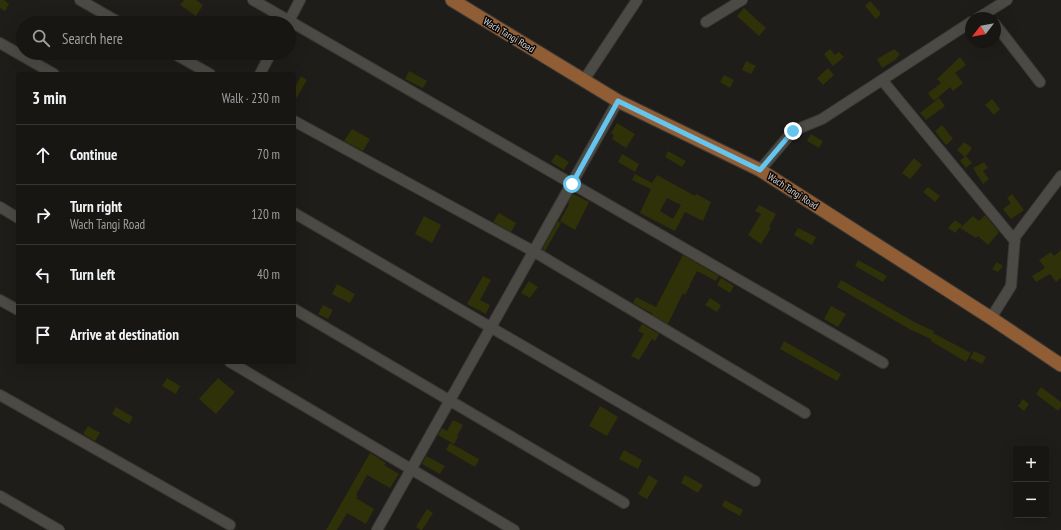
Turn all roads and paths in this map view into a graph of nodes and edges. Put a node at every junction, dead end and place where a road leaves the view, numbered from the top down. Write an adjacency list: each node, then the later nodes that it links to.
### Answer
1 (80, 0): 9 (street)
2 (253, 0): 10 (street)
3 (300, 0): 11 (street)
4 (452, 0): 24 (main road, Wach Tangi Road)
5 (637, 0): 24 (street)
6 (742, 0): 12 (street)
7 (1007, 0): 8 (street)
8 (990, 12)
9 (108, 16)
10 (278, 16)
11 (291, 16)
12 (706, 22)
13 (965, 26): 25 (street)
14 (296, 27): 31 (street)
15 (1001, 32): 26 (street)
16 (0, 43): 17 (street)
17 (16, 52)
18 (30, 60): 21 (street)
19 (185, 60): 22 (street)
20 (267, 60): 23 (street)
21 (51, 72)
22 (206, 72)
23 (261, 72)
24 (584, 80): 27 (main road, Wach Tangi Road)
25 (882, 80): 29 (street); 35 (street)
26 (1040, 82)
27 (618, 101): 29 (main road, Wach Tangi Road); 31 (street)
28 (296, 122): 36 (street)
29 (760, 170): 40 (main road, Wach Tangi Road)
30 (1061, 176): 35 (street)
31 (572, 184): 36 (street); 42 (street)
32 (0, 207): 34 (street)
33 (296, 214): 41 (street)
34 (16, 217)
35 (1015, 241): 40 (street)
36 (533, 251): 41 (street); 47 (street)
37 (0, 300): 38 (street)
38 (16, 309)
39 (296, 310): 46 (street)
40 (991, 318): 44 (main road, Wach Tangi Road)
41 (491, 328): 46 (street); 49 (street)
42 (883, 363)
43 (233, 364): 48 (street)
44 (1061, 365)
45 (0, 396): 52 (street)
46 (450, 400): 48 (street); 51 (street)
47 (805, 413)
48 (411, 469): 54 (street); 55 (street)
49 (755, 481)
50 (0, 496): 53 (street)
51 (624, 503)
52 (230, 525)
53 (59, 530)
54 (377, 530)
55 (514, 530)

